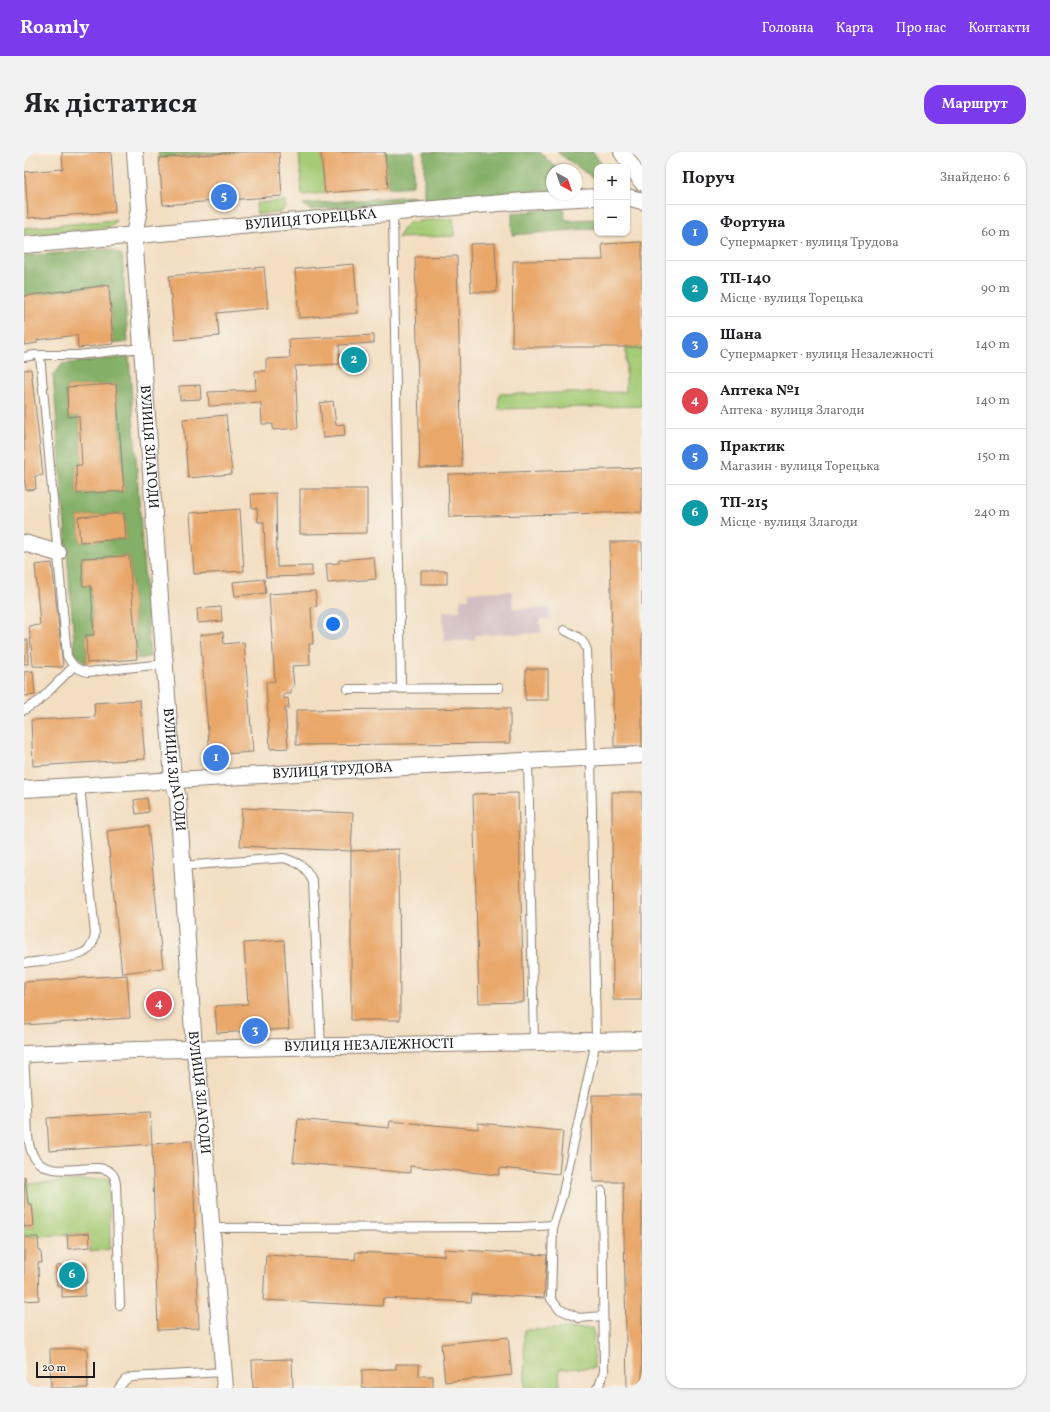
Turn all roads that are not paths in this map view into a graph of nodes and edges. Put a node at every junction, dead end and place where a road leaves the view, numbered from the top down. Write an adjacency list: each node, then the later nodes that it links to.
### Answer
1 (135, 152): 8 (street, ВУЛИЦЯ ЗЛАГОДИ)
2 (625, 158): 3 (street)
3 (642, 182)
4 (594, 197): 7 (street, ВУЛИЦЯ ТОРЕЦЬКА)
5 (630, 198): 6 (street)
6 (642, 201)
7 (393, 213): 8 (street, ВУЛИЦЯ ТОРЕЦЬКА); 18 (lane)
8 (134, 235): 9 (street, ВУЛИЦЯ ТОРЕЦЬКА); 10 (street, ВУЛИЦЯ ЗЛАГОДИ)
9 (24, 245)
10 (142, 348): 11 (lane); 16 (street, ВУЛИЦЯ ЗЛАГОДИ)
11 (40, 355): 12 (lane); 14 (lane)
12 (24, 357)
13 (24, 543): 14 (street)
14 (58, 553): 17 (lane)
15 (564, 630): 23 (lane)
16 (164, 664): 17 (lane); 25 (street, ВУЛИЦЯ ЗЛАГОДИ)
17 (74, 666): 21 (lane)
18 (401, 688): 19 (lane); 20 (lane)
19 (499, 688)
20 (348, 689)
21 (24, 710)
22 (642, 755): 23 (street, ВУЛИЦЯ ТРУДОВА)
23 (591, 757): 24 (street, ВУЛИЦЯ ТРУДОВА); 31 (lane)
24 (528, 760): 25 (street, ВУЛИЦЯ ТРУДОВА); 32 (lane)
25 (173, 780): 26 (street, ВУЛИЦЯ ТРУДОВА); 28 (street, ВУЛИЦЯ ЗЛАГОДИ)
26 (80, 786): 27 (street, ВУЛИЦЯ ТРУДОВА); 29 (lane)
27 (24, 790)
28 (182, 866): 33 (lane); 34 (street, ВУЛИЦЯ ЗЛАГОДИ)
29 (24, 963)
30 (642, 1040): 31 (street, ВУЛИЦЯ НЕЗАЛЕЖНОСТІ)
31 (596, 1041): 32 (street, ВУЛИЦЯ НЕЗАЛЕЖНОСТІ); 37 (lane)
32 (534, 1043): 33 (street, ВУЛИЦЯ НЕЗАЛЕЖНОСТІ)
33 (321, 1047): 34 (street, ВУЛИЦЯ НЕЗАЛЕЖНОСТІ)
34 (194, 1049): 35 (street, ВУЛИЦЯ НЕЗАЛЕЖНОСТІ); 38 (street, ВУЛИЦЯ ЗЛАГОДИ)
35 (24, 1054): 39 (lane)
36 (602, 1191): 40 (lane)
37 (553, 1225): 38 (lane); 40 (lane)
38 (211, 1228): 41 (street, ВУЛИЦЯ ЗЛАГОДИ)
39 (120, 1305)
40 (603, 1316): 43 (lane)
41 (224, 1380): 42 (lane)
42 (119, 1388)
43 (597, 1388)

